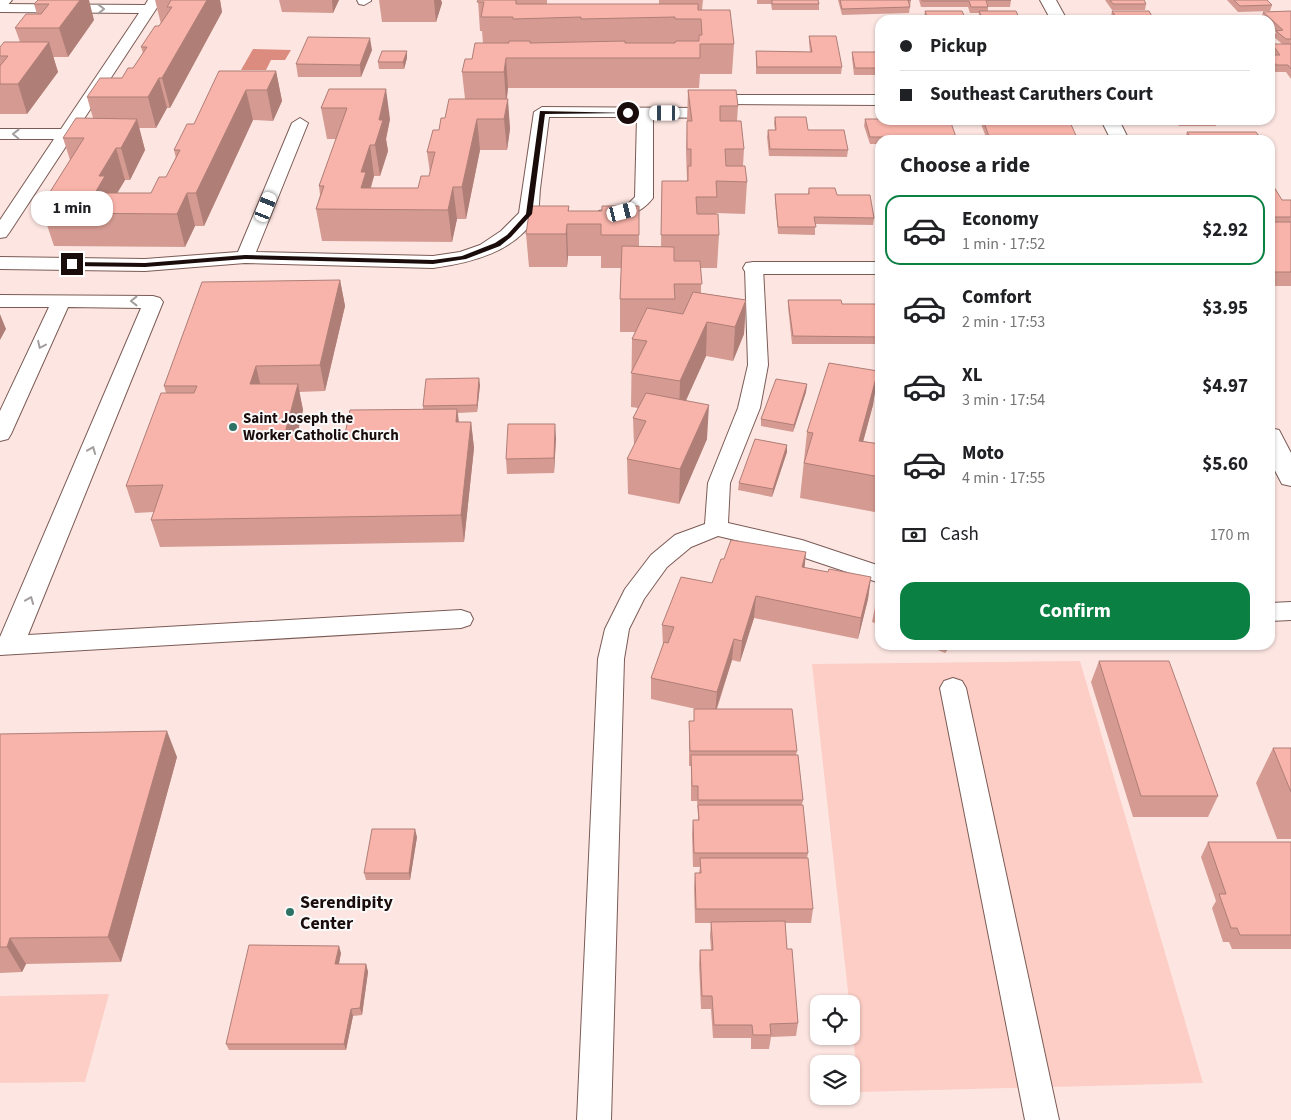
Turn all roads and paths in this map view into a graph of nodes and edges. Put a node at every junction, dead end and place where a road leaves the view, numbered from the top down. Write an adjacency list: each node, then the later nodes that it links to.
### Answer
1 (4, 0): 4 (street)
2 (1048, 0): 5 (street)
3 (152, 5): 4 (lane, one-way to 3); 12 (lane)
4 (0, 6)
5 (1056, 15)
6 (729, 100): 7 (street)
7 (875, 100)
8 (646, 113): 9 (lane); 14 (lane); 16 (lane)
9 (703, 113)
10 (300, 123): 16 (lane)
11 (0, 134): 12 (lane, one-way to 11)
12 (62, 140): 13 (lane); 15 (lane)
13 (0, 146)
14 (592, 215)
15 (0, 233)
16 (245, 257): 17 (lane)
17 (0, 263)
18 (754, 268): 19 (street); 25 (lane)
19 (875, 268)
20 (0, 301): 21 (lane)
21 (61, 301): 22 (lane, one-way to 22); 30 (lane, one-way to 21)
22 (0, 434)
23 (1275, 446): 24 (street)
24 (1291, 478)
25 (716, 528): 26 (lane); 32 (lane)
26 (875, 573)
27 (1291, 611): 28 (lane)
28 (1275, 612)
29 (461, 619): 30 (lane)
30 (6, 645)
31 (953, 688): 33 (lane)
32 (594, 1120)
33 (1042, 1120)

